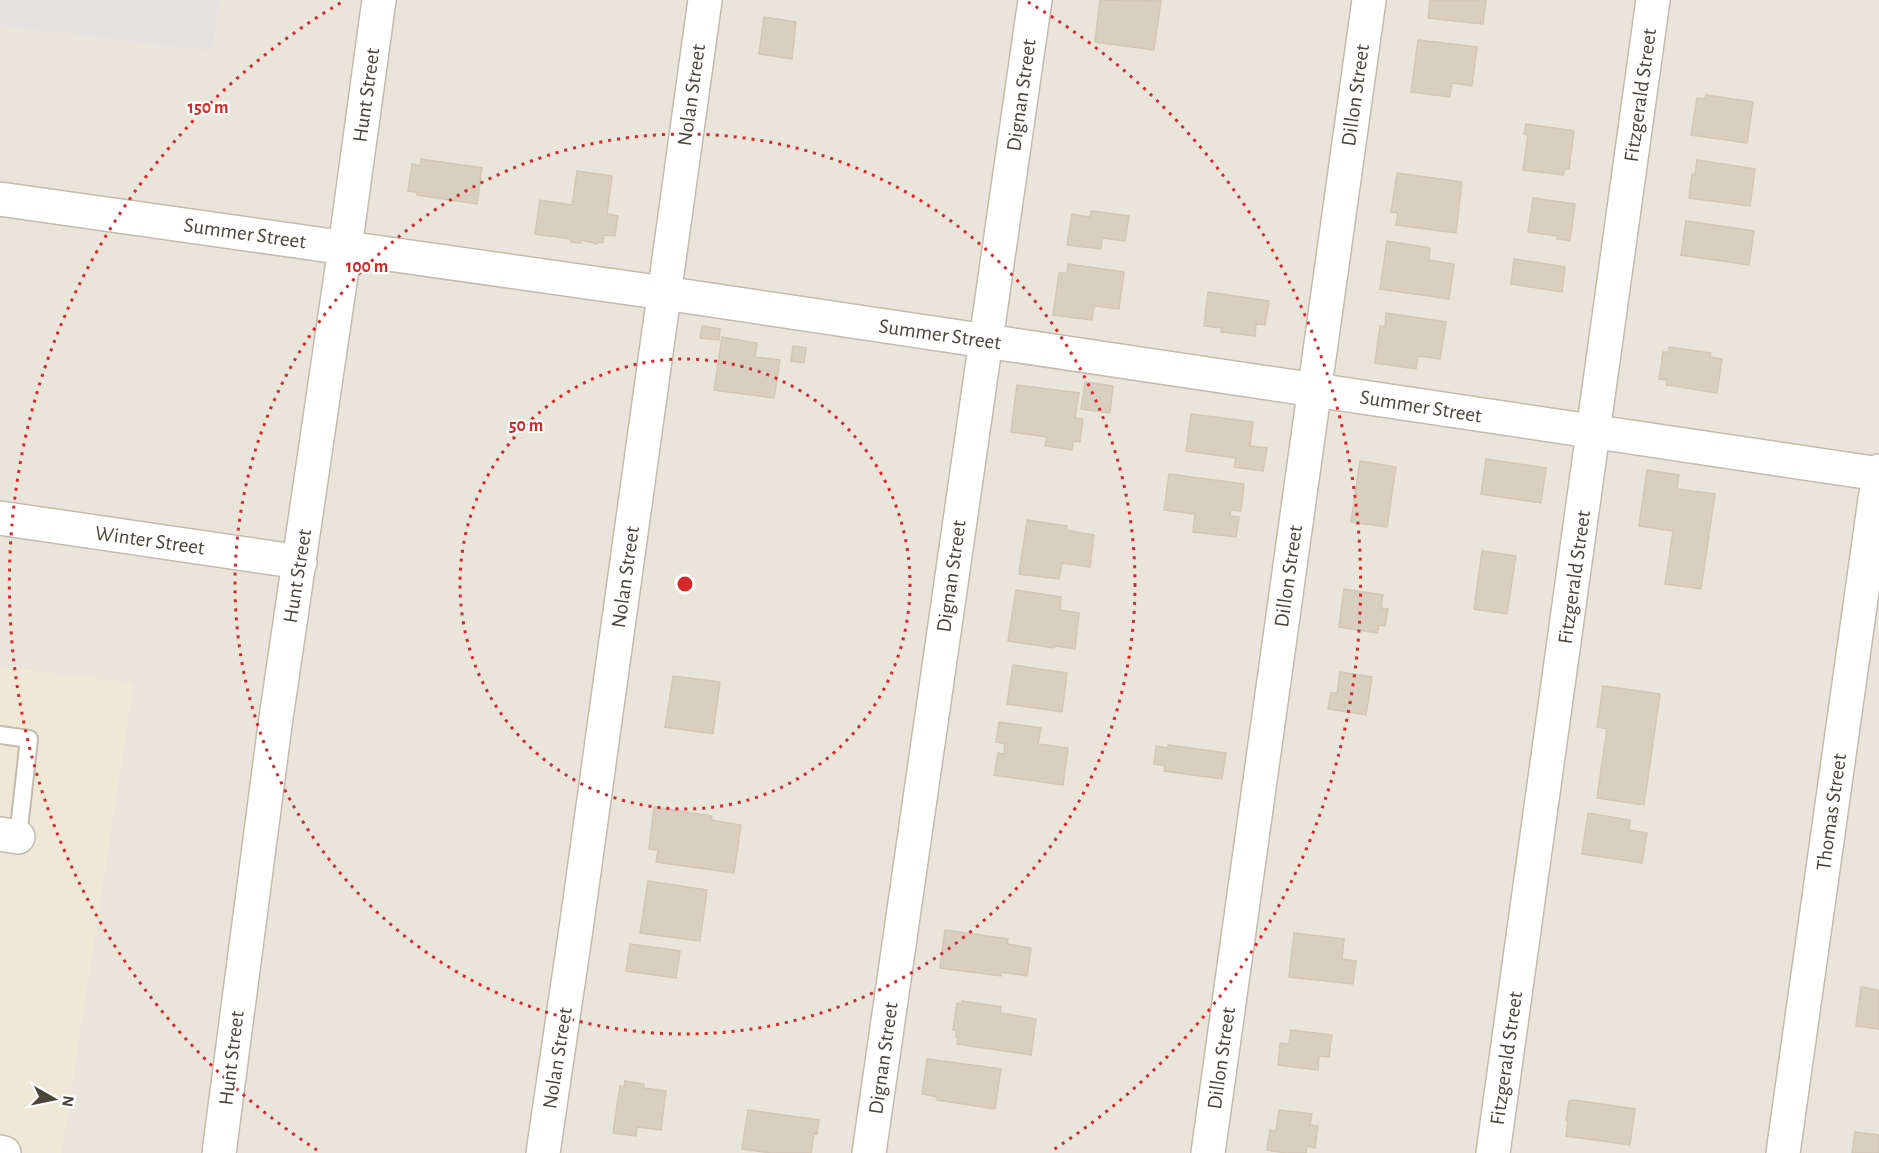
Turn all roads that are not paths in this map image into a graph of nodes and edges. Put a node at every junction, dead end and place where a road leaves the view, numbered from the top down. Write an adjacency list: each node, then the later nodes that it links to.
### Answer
1 (379, 0): 7 (street, Hunt Street)
2 (705, 0): 8 (street, Nolan Street)
3 (1035, 0): 9 (street, Dignan Street)
4 (1369, 0): 10 (street, Dillon Street)
5 (1653, 0): 11 (street, Fitzgerald Street)
6 (0, 199): 7 (street, Summer Street)
7 (345, 248): 8 (street, Summer Street); 14 (street, Hunt Street)
8 (664, 293): 9 (street, Summer Street); 18 (street, Nolan Street)
9 (985, 340): 10 (street, Summer Street); 19 (street, Dignan Street)
10 (1314, 389): 11 (street, Summer Street); 20 (street, Dillon Street)
11 (1594, 433): 12 (street, Summer Street); 21 (street, Fitzgerald Street)
12 (1879, 473): 22 (street, Thomas Street)
13 (0, 518): 14 (street, Winter Street)
14 (300, 562): 17 (street, Hunt Street)
15 (0, 735): 16 (lane)
16 (9, 835)
17 (219, 1153)
18 (543, 1153)
19 (869, 1153)
20 (1208, 1153)
21 (1493, 1153)
22 (1783, 1153)

